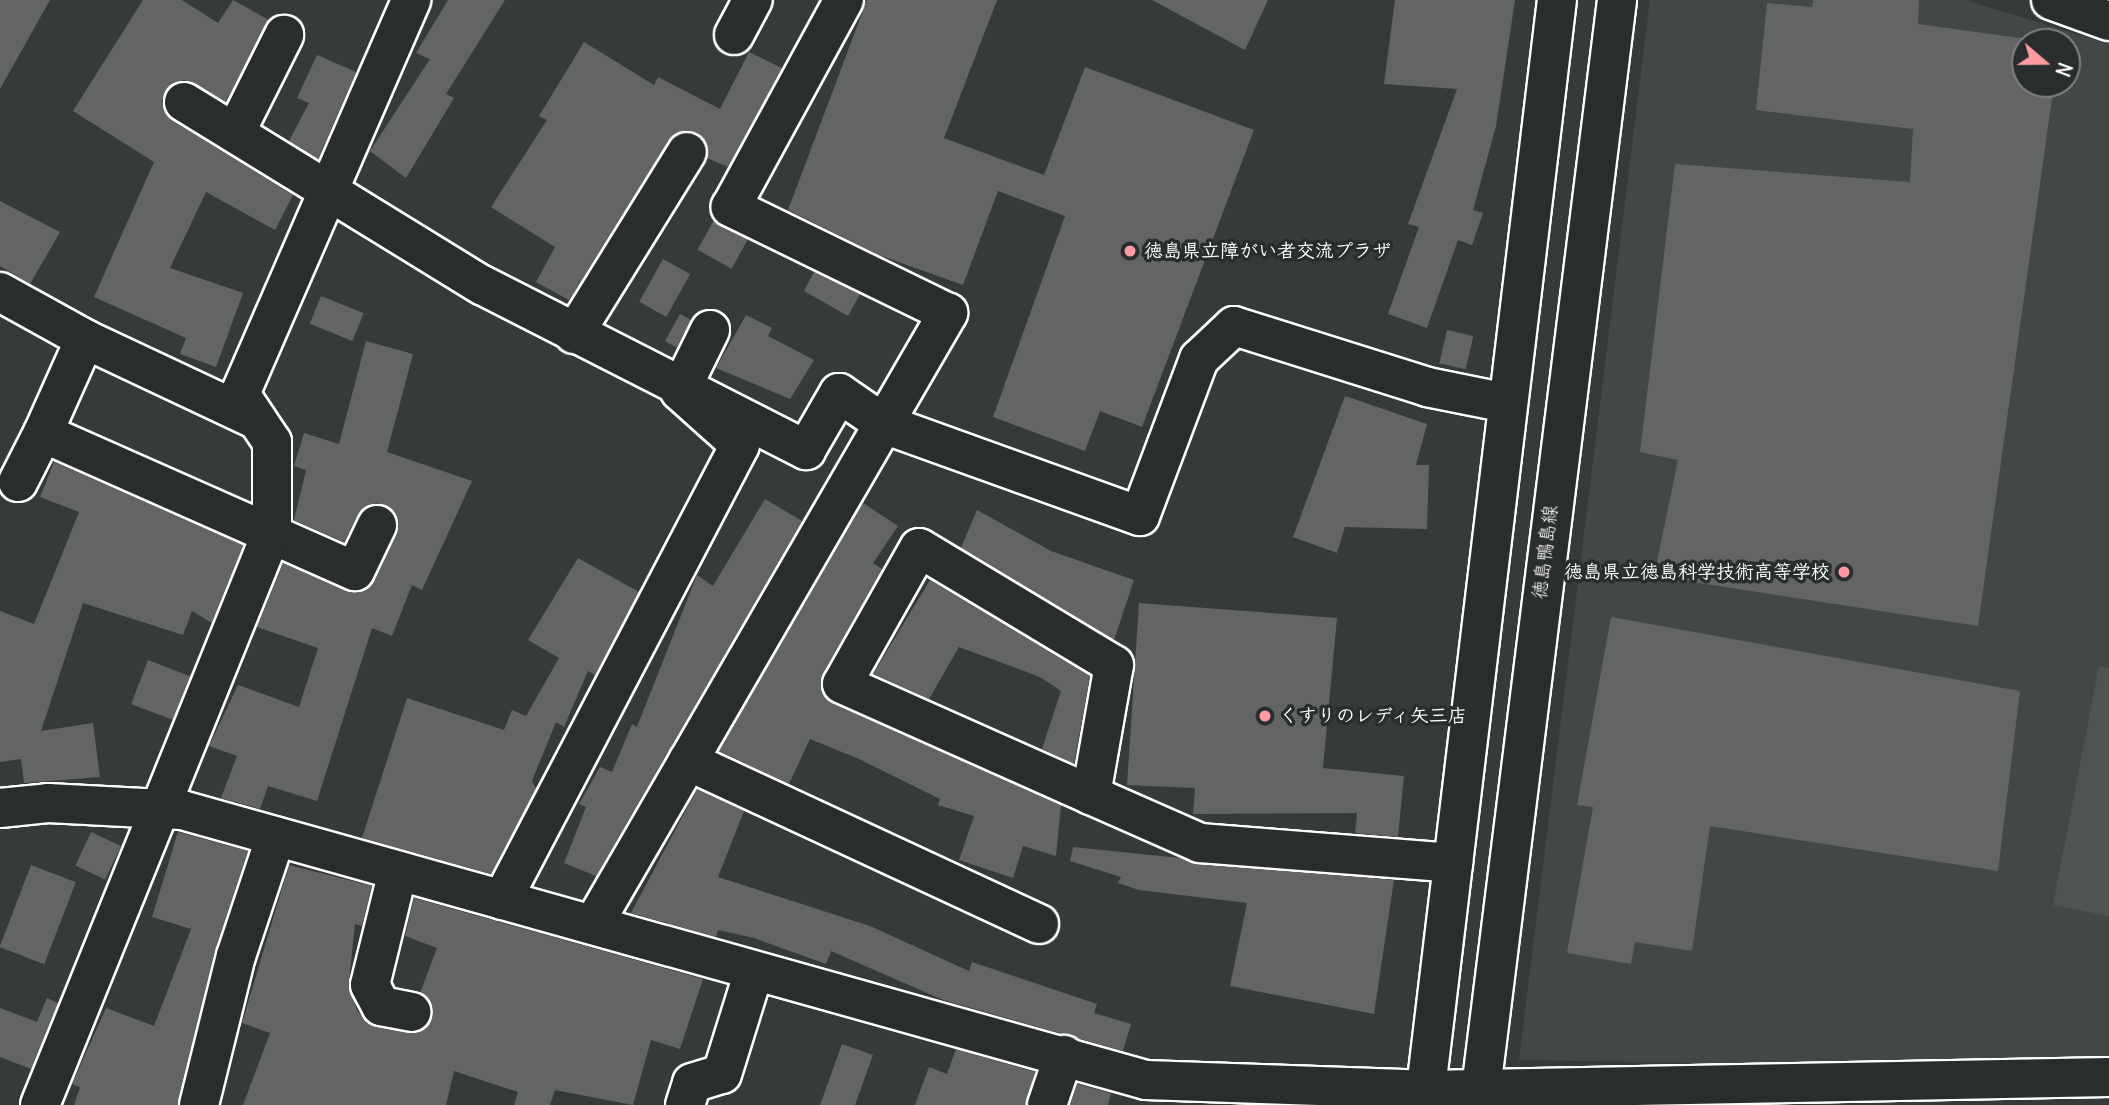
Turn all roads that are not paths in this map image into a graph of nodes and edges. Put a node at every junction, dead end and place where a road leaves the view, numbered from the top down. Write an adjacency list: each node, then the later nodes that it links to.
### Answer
1 (411, 0): 13 (street)
2 (752, 0): 9 (street)
3 (844, 0): 21 (street)
4 (1557, 0): 19 (street)
5 (1617, 0): 40 (street, 徳島鴨島線)
6 (2051, 0): 7 (street)
7 (2109, 21)
8 (284, 35): 11 (street)
9 (734, 35)
10 (184, 102): 11 (street)
11 (234, 133): 13 (street)
12 (687, 152): 16 (street)
13 (328, 191): 16 (street); 20 (street)
14 (0, 292): 17 (street)
15 (710, 330): 18 (street)
16 (574, 334): 18 (street)
17 (85, 340): 20 (street); 22 (street)
18 (680, 391): 21 (street); 33 (street)
19 (1507, 404): 21 (street); 31 (street)
20 (257, 421): 25 (street)
21 (884, 424): 26 (street)
22 (43, 433): 23 (street); 25 (street)
23 (18, 482)
24 (377, 525): 25 (street)
25 (272, 532): 29 (street)
26 (688, 761): 34 (street); 35 (street)
27 (1091, 795): 27 (street); 31 (street)
28 (0, 808): 29 (street)
29 (162, 809): 30 (street); 42 (street)
30 (276, 836): 32 (street); 43 (street)
31 (1453, 863): 41 (street)
32 (398, 871): 33 (street); 37 (street)
33 (502, 900): 35 (street)
34 (1039, 924)
35 (593, 925): 36 (street)
36 (754, 971): 38 (street); 44 (street)
37 (411, 1012)
38 (1064, 1055): 41 (street); 45 (street)
39 (2109, 1077): 40 (street)
40 (1480, 1096): 41 (street)
41 (1425, 1098)
42 (40, 1105)
43 (199, 1105)
44 (685, 1105)
45 (1047, 1105)

